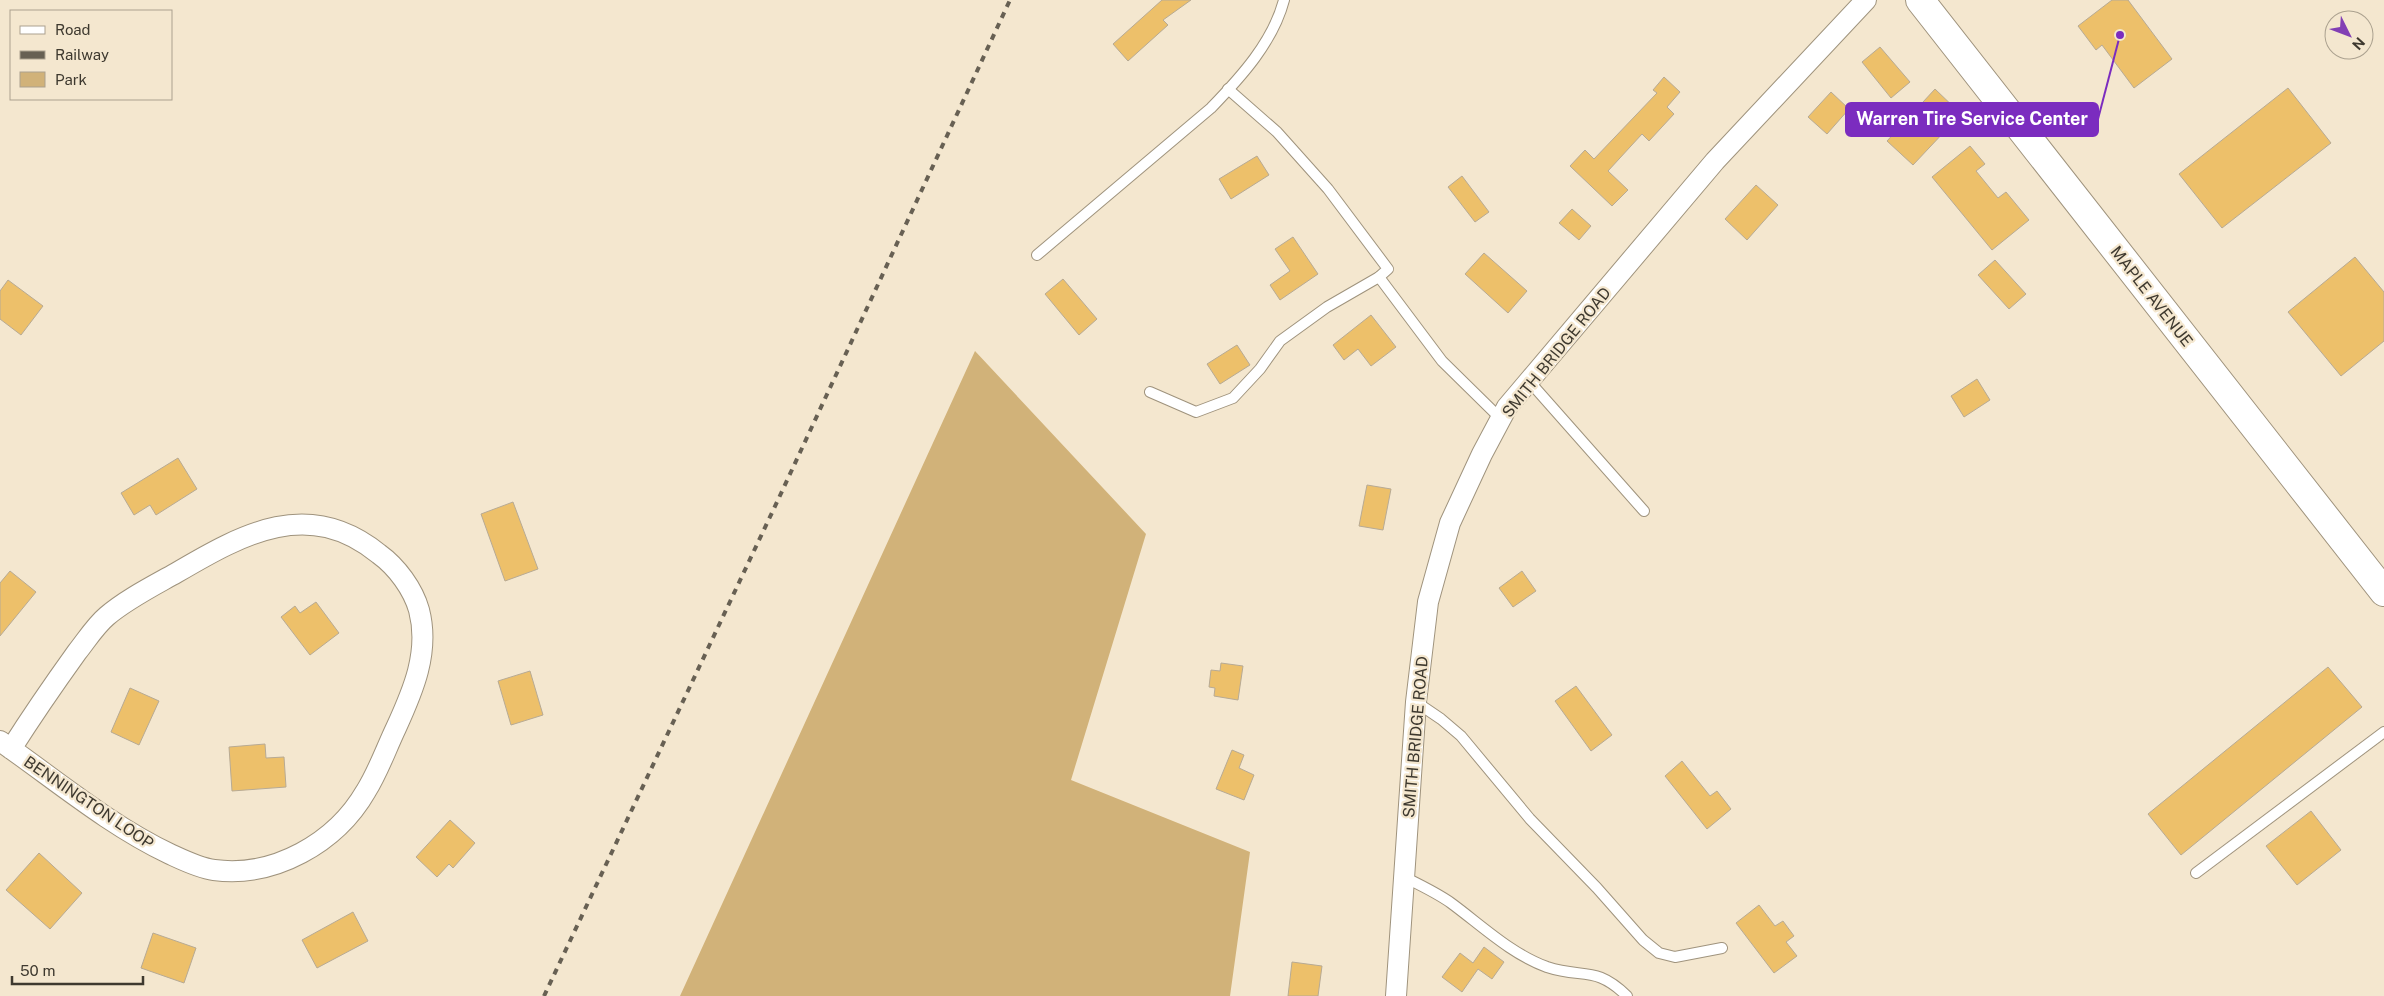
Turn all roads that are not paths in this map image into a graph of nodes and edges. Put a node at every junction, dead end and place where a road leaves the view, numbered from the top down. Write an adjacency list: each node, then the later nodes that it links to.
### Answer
1 (1284, 0): 4 (lane)
2 (1866, 0): 7 (street, SMITH BRIDGE ROAD)
3 (1920, 0): 11 (main road, MAPLE AVENUE)
4 (1228, 89): 5 (lane); 6 (lane)
5 (1037, 255)
6 (1379, 277): 8 (lane); 9 (lane)
7 (1529, 381): 9 (street, SMITH BRIDGE ROAD); 10 (lane)
8 (1150, 392)
9 (1501, 419): 12 (street, SMITH BRIDGE ROAD)
10 (1644, 511)
11 (2384, 592)
12 (1416, 702): 16 (street, SMITH BRIDGE ROAD); 17 (lane)
13 (2384, 732): 15 (lane)
14 (5, 745): 14 (street, BENNINGTON LOOP)
15 (2196, 874)
16 (1404, 877): 18 (street, SMITH BRIDGE ROAD); 19 (lane)
17 (1722, 948)
18 (1396, 996)
19 (1627, 996)

